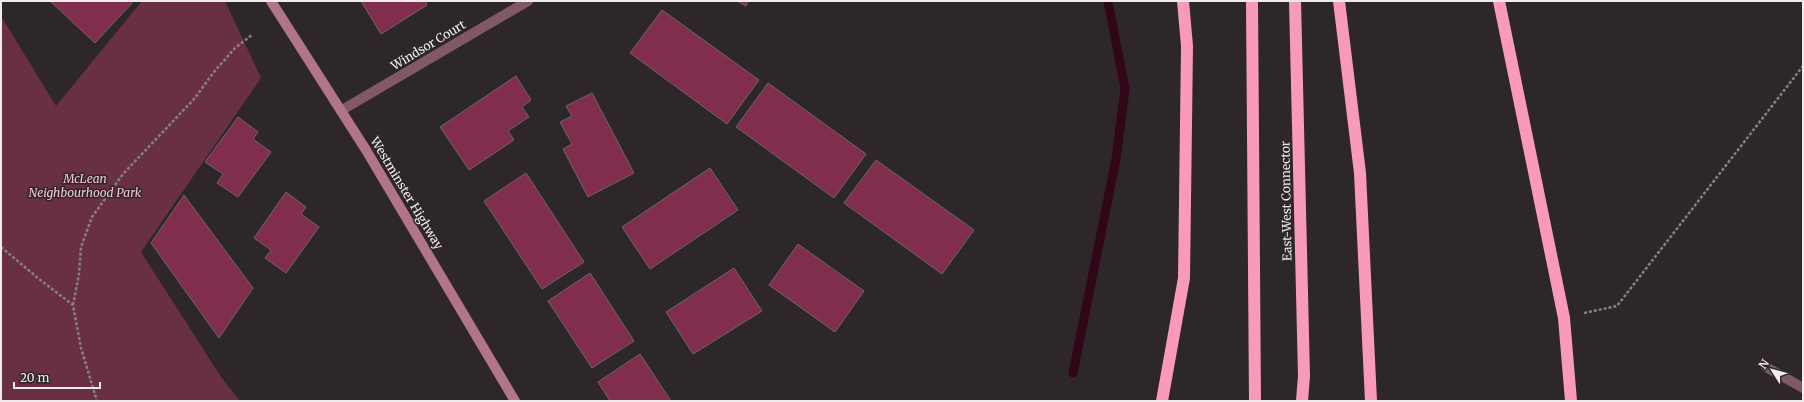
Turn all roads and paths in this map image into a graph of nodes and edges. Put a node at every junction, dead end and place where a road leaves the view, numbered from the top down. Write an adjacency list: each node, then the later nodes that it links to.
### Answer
1 (271, 1): 10 (main road, Westminster Highway)
2 (528, 1): 10 (street, Windsor Court)
3 (1183, 1): 18 (highway)
4 (1252, 1): 19 (highway)
5 (1296, 1): 20 (highway, East-West Connector)
6 (1339, 1): 21 (highway)
7 (1498, 1): 13 (highway)
8 (252, 35): 12 (path)
9 (1803, 66): 13 (path)
10 (342, 110): 17 (main road, Westminster Highway)
11 (1, 246): 12 (path)
12 (72, 305): 16 (path)
13 (1564, 318): 22 (highway)
14 (1766, 367): 15 (street)
15 (1803, 388)
16 (97, 401)
17 (515, 401)
18 (1162, 401)
19 (1255, 401)
20 (1302, 401)
21 (1371, 401)
22 (1571, 401)

